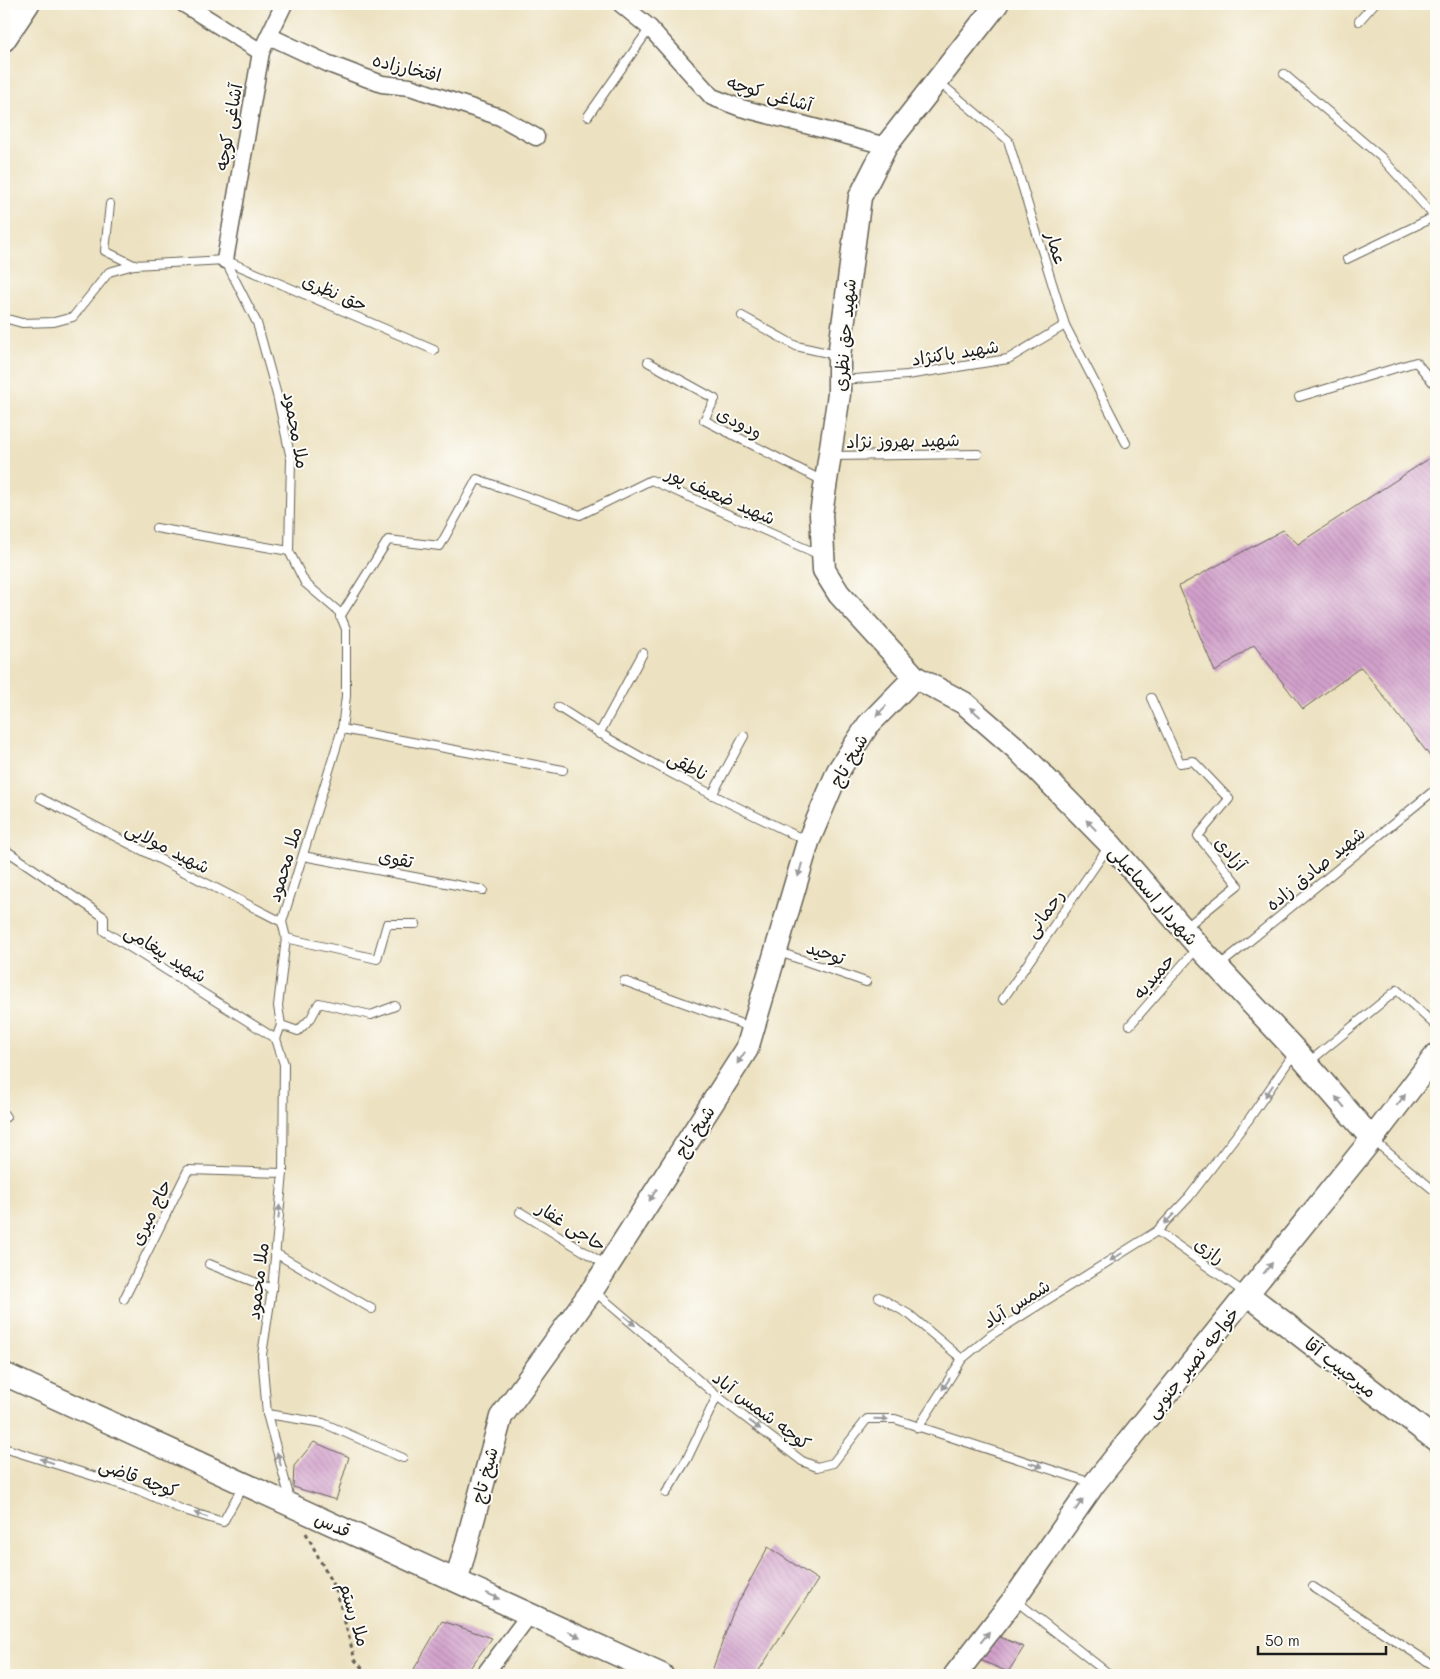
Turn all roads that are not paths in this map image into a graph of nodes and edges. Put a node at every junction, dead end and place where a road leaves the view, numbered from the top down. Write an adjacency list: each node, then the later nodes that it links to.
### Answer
1 (28, 4): 10 (street)
2 (184, 4): 11 (street)
3 (284, 4): 9 (street, آشاغی کوچه)
4 (621, 4): 8 (street, آشاغی کوچه)
5 (997, 4): 13 (street, شهید حق نظری)
6 (1374, 4): 7 (lane)
7 (1359, 20)
8 (650, 28): 14 (lane); 16 (street, آشاغی کوچه)
9 (269, 36): 11 (street, آشاغی کوچه); 15 (street, افتخارزاده)
10 (4, 40)
11 (262, 52): 19 (street, آشاغی کوچه)
12 (1284, 74): 18 (lane)
13 (937, 81): 16 (street, شهید حق نظری); 24 (lane, عمار)
14 (588, 116)
15 (536, 137)
16 (886, 146): 26 (street, شهید حق نظری)
17 (110, 204): 21 (lane)
18 (1435, 216): 20 (lane)
19 (226, 260): 21 (lane); 25 (lane, حق نظری); 36 (lane, ملا محمود)
20 (1347, 260)
21 (134, 265): 23 (lane)
22 (742, 316): 26 (lane)
23 (4, 318)
24 (1065, 324): 28 (lane, شهید پاکنژاد); 31 (lane, عمار)
25 (434, 350)
26 (839, 356): 28 (street, شهید حق نظری)
27 (648, 362): 34 (lane, ودودی)
28 (840, 380): 33 (street, شهید حق نظری)
29 (1436, 386): 30 (lane)
30 (1299, 397)
31 (1126, 443)
32 (978, 454): 33 (lane, شهید بهروز نژاد)
33 (829, 456): 34 (street, شهید حق نظری)
34 (825, 482): 37 (street, شهید حق نظری)
35 (156, 528): 36 (lane)
36 (289, 551): 38 (lane, ملا محمود)
37 (822, 556): 38 (lane, شهید ضعیف پور); 40 (street, شهید حق نظری)
38 (340, 617): 43 (lane, ملا محمود)
39 (643, 653): 44 (lane)
40 (915, 676): 50 (street, شیخ تاج, one-way to 50); 51 (street, شهردار اسماعیلی, one-way to 40)
41 (1151, 698): 57 (lane, آزادی)
42 (558, 708): 44 (lane, ناطقی)
43 (342, 729): 46 (lane); 53 (lane, ملا محمود)
44 (599, 734): 48 (lane, ناطقی)
45 (744, 736): 48 (lane)
46 (563, 770)
47 (1431, 793): 61 (lane, شهید صادق زاده)
48 (712, 795): 50 (lane, ناطقی)
49 (40, 798): 55 (lane, شهید مولایی)
50 (808, 842): 60 (street, شیخ تاج, one-way to 60)
51 (1110, 844): 57 (street, شهردار اسماعیلی); 64 (lane, رحمانی)
52 (4, 849): 70 (lane, شهید پیغامی)
53 (303, 856): 54 (lane, تقوی); 55 (lane, ملا محمود)
54 (483, 890)
55 (282, 922): 58 (lane, ملا محمود)
56 (416, 924): 58 (lane)
57 (1183, 929): 59 (street, شهردار اسماعیلی)
58 (286, 938): 66 (lane, ملا محمود)
59 (1199, 947): 61 (street, شهردار اسماعیلی); 67 (lane, حمیدیه)
60 (777, 951): 63 (lane, توحید); 69 (street, شیخ تاج)
61 (1218, 966): 72 (street, شهردار اسماعیلی)
62 (624, 981): 69 (lane)
63 (866, 982)
64 (1003, 999)
65 (395, 1006): 66 (lane)
66 (281, 1025): 70 (lane, ملا محمود)
67 (1130, 1025)
68 (1436, 1026): 72 (lane, شمس آباد)
69 (755, 1029): 80 (street, شیخ تاج, one-way to 80)
70 (276, 1040): 74 (lane, ملا محمود)
71 (1436, 1055): 73 (street, خواجه نصیر جنوبی, one-way to 71)
72 (1302, 1057): 73 (street, شهردار اسماعیلی, one-way to 72); 77 (lane, شمس آباد, one-way to 77)
73 (1372, 1139): 75 (lane); 83 (street, خواجه نصیر جنوبی, one-way to 73)
74 (283, 1173): 78 (lane, ملا محمود, one-way to 74); 85 (lane, حاج میری)
75 (1436, 1192)
76 (520, 1212): 80 (lane, حاجی غفار)
77 (1157, 1231): 83 (lane, رازی); 87 (lane, شمس آباد, one-way to 87)
78 (275, 1253): 81 (lane, ملا محمود); 86 (lane)
79 (209, 1264): 81 (lane)
80 (608, 1266): 82 (street, شیخ تاج)
81 (272, 1289): 90 (lane, ملا محمود)
82 (593, 1289): 89 (lane, کوچه شمس آباد, one-way to 89); 99 (street, شیخ تاج)
83 (1247, 1294): 92 (street, میرحبیب آقا); 96 (street, خواجه نصیر جنوبی)
84 (879, 1297): 87 (lane)
85 (124, 1299)
86 (372, 1309)
87 (962, 1359): 91 (lane, شمس آباد, one-way to 91)
88 (4, 1374): 95 (street, قدس)
89 (717, 1396): 91 (lane, کوچه شمس آباد, one-way to 91); 97 (lane)
90 (267, 1414): 94 (lane); 98 (lane, ملا محمود, one-way to 90)
91 (918, 1428): 96 (lane, کوچه شمس آباد, one-way to 96)
92 (1436, 1440)
93 (4, 1448): 95 (lane, کوچه قاضی, one-way to 93)
94 (403, 1458)
95 (244, 1484): 98 (street, قدس)
96 (1094, 1484): 101 (street, خواجه نصیر جنوبی, one-way to 96)
97 (666, 1493)
98 (292, 1506): 99 (street, قدس)
99 (456, 1579): 102 (street, قدس, one-way to 102)
100 (1313, 1588): 103 (lane)
101 (1014, 1599): 106 (street, خواجه نصیر جنوبی, one-way to 101); 107 (lane)
102 (530, 1614): 104 (street); 105 (street, قدس, one-way to 105)
103 (1436, 1667)
104 (484, 1675)
105 (662, 1675)
106 (955, 1675)
107 (1110, 1675)

